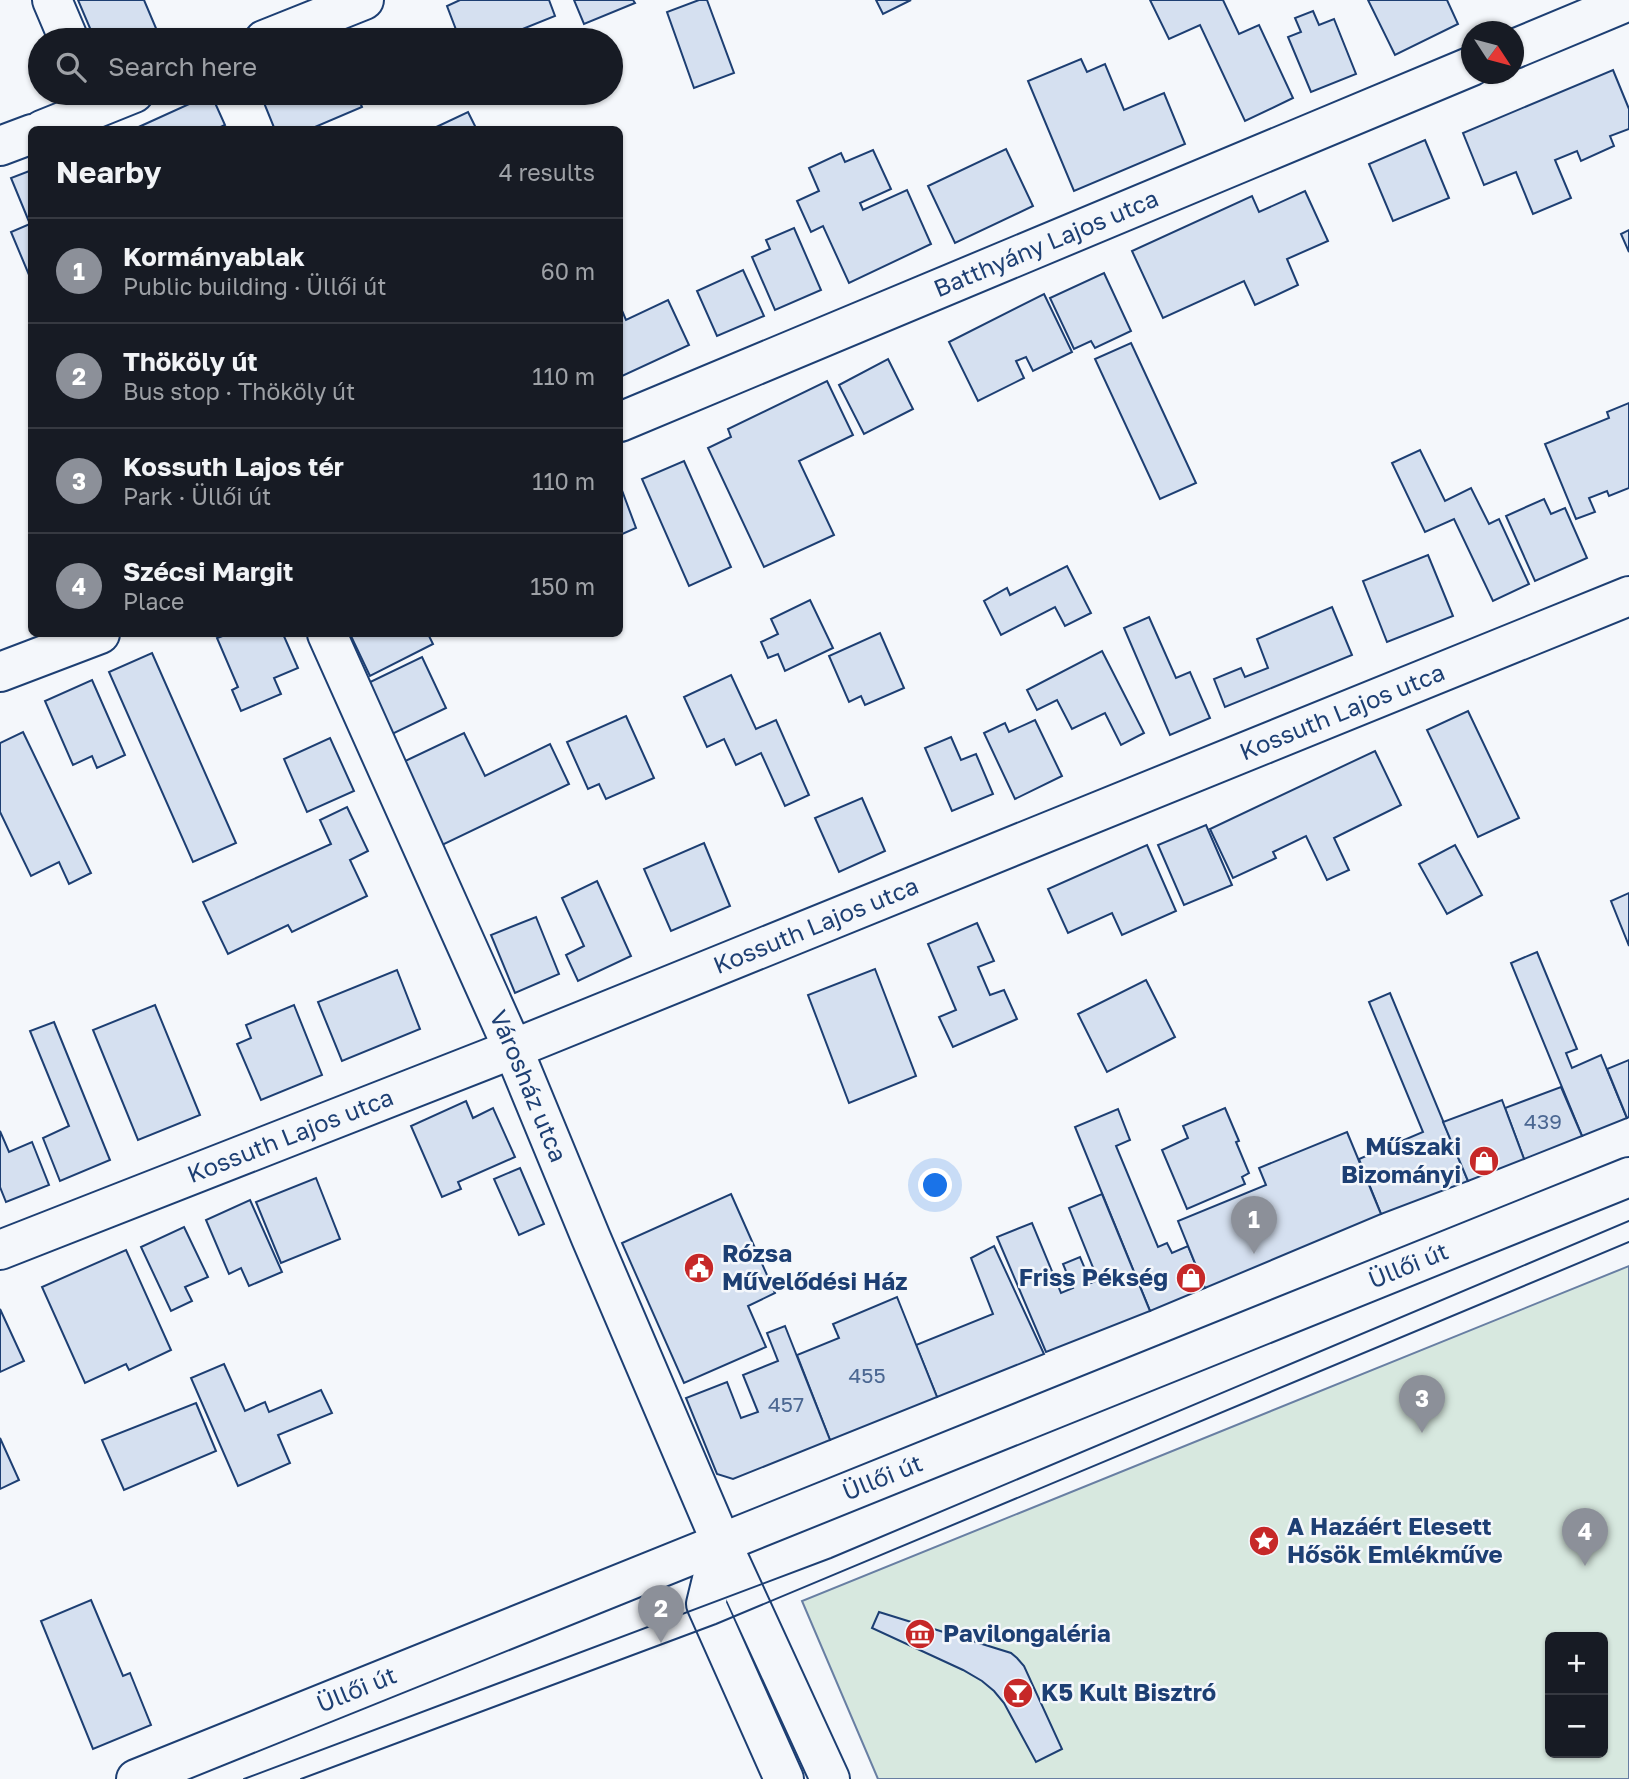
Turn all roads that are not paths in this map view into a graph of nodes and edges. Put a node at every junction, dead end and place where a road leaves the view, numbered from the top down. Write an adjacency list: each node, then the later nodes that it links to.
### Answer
1 (52, 0): 4 (street)
2 (364, 0): 5 (street)
3 (1629, 1): 6 (street)
4 (64, 28)
5 (294, 28)
6 (1524, 45)
7 (1461, 71): 12 (street, Batthyány Lajos utca)
8 (99, 110): 9 (street)
9 (53, 126)
10 (28, 136): 11 (street)
11 (0, 146)
12 (623, 421)
13 (1629, 596): 17 (street, Kossuth Lajos utca)
14 (92, 637): 16 (street)
15 (328, 637): 17 (street, Városház utca)
16 (0, 672)
17 (513, 1049): 19 (street, Kossuth Lajos utca); 20 (street, Városház utca)
18 (1626, 1186): 20 (street, Üllői út)
19 (0, 1250)
20 (721, 1542): 21 (street, Üllői út); 22 (street); 23 (street, Városház utca)
21 (136, 1779)
22 (784, 1779)
23 (830, 1779)

